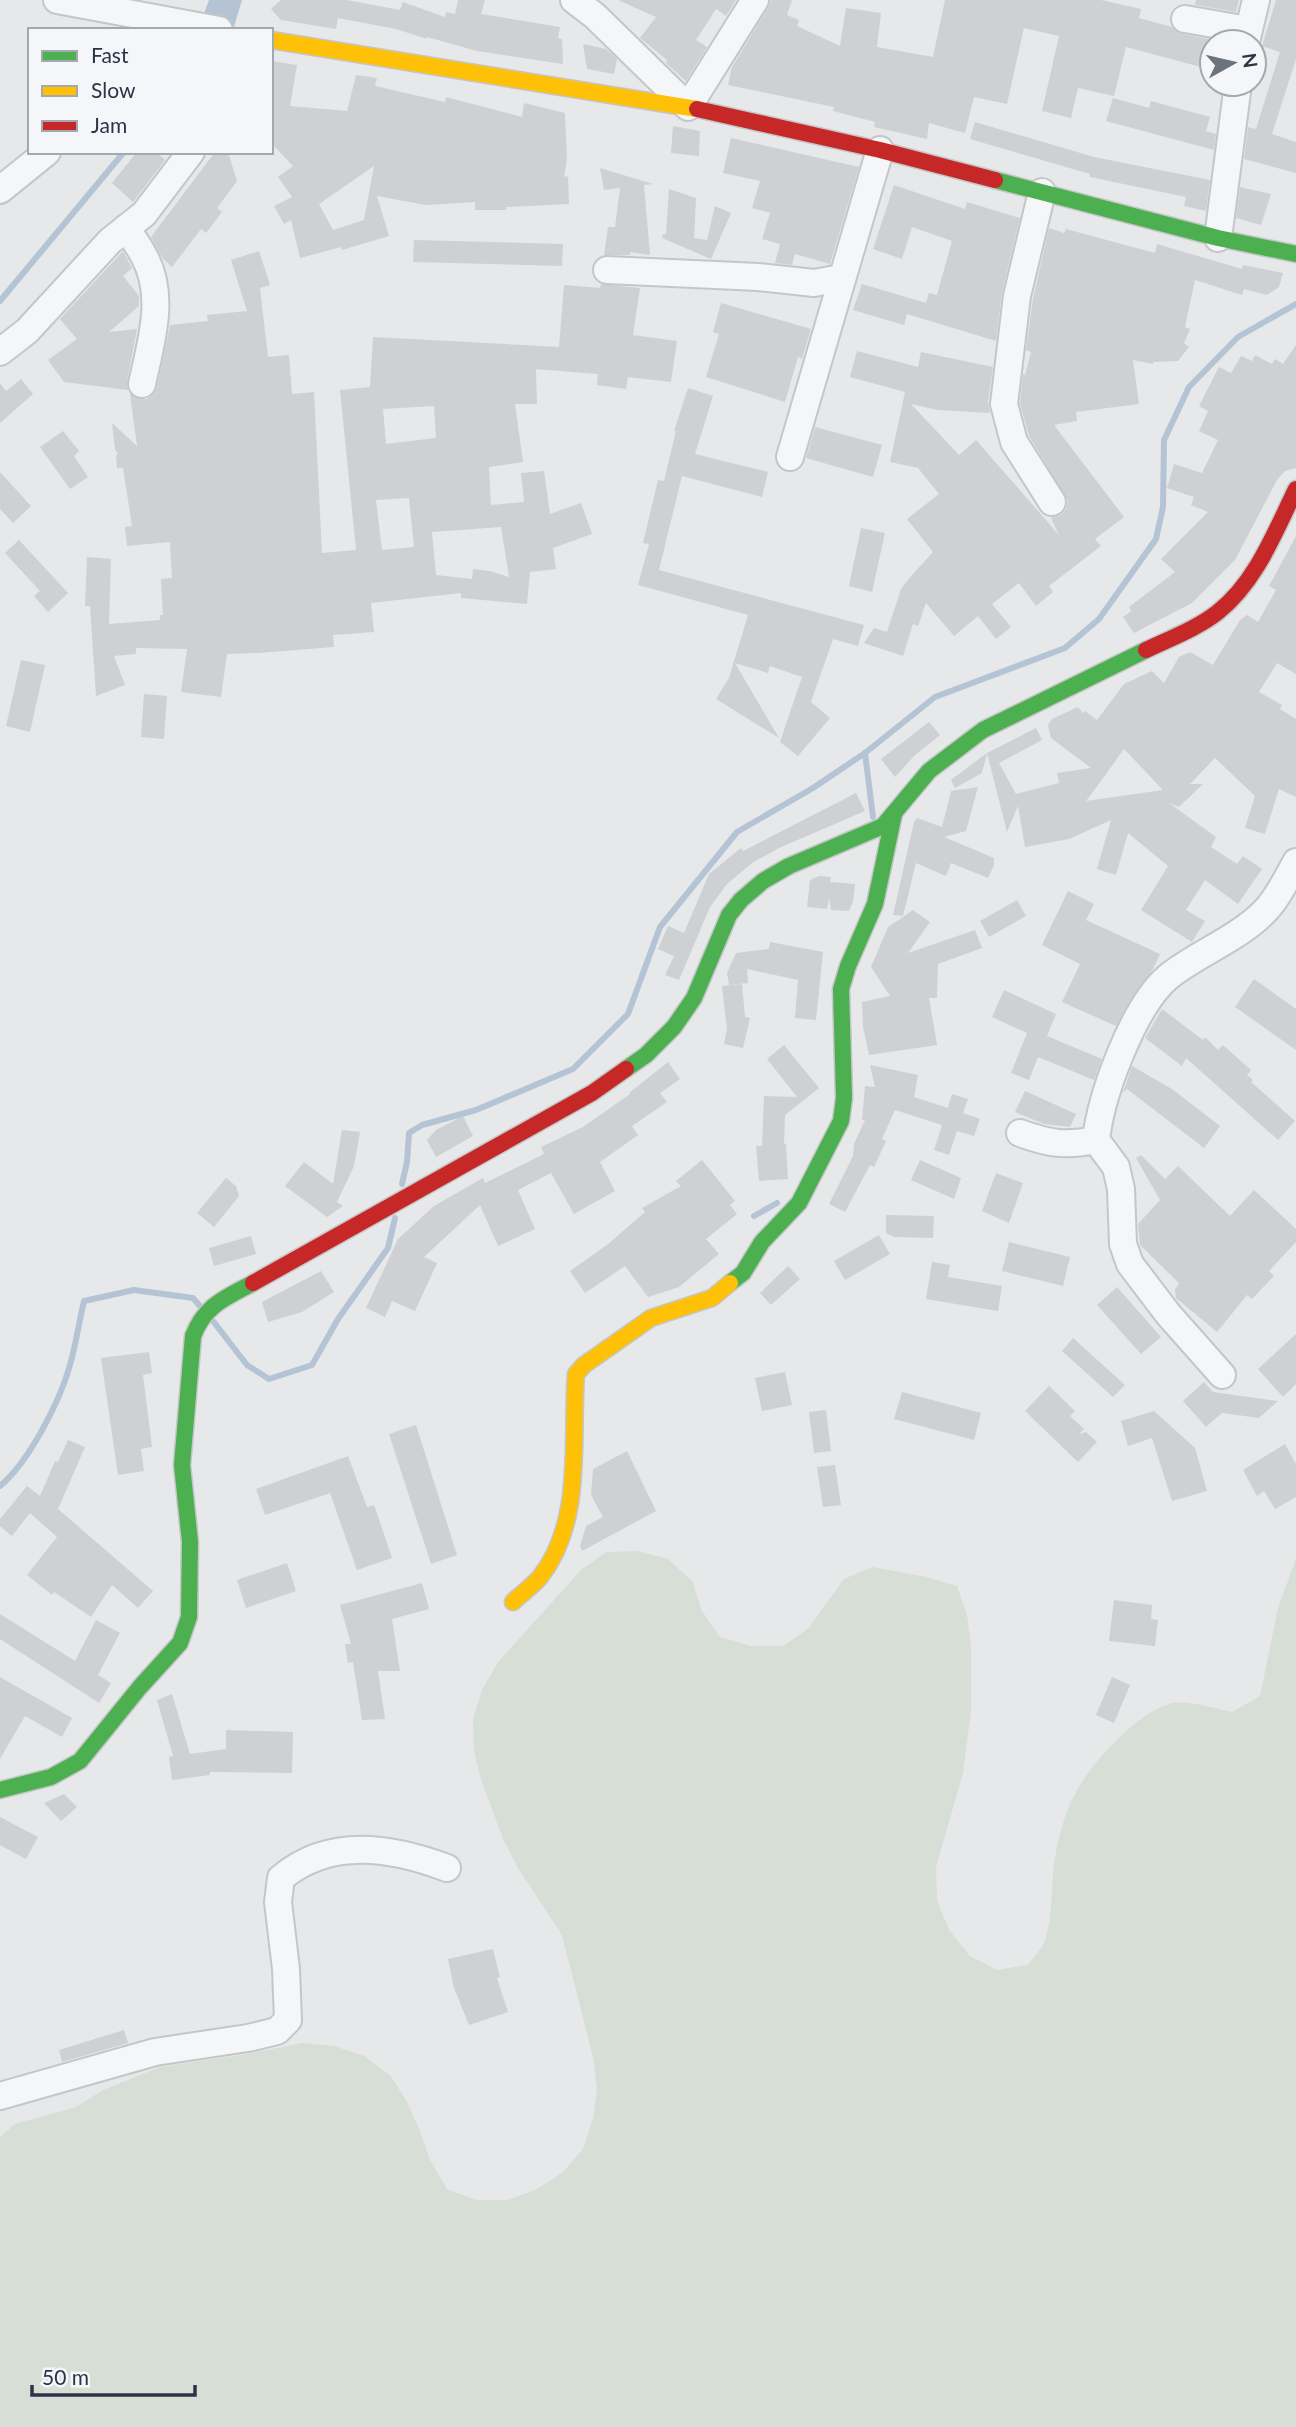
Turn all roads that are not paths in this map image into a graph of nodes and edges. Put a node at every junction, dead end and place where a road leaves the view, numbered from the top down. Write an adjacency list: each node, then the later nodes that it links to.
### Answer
1 (57, 0): 5 (street)
2 (574, 0): 12 (street)
3 (755, 0): 12 (street)
4 (1256, 0): 9 (street)
5 (152, 17): 7 (street)
6 (1185, 19): 8 (street)
7 (209, 28)
8 (1218, 28)
9 (1249, 28)
10 (273, 40): 12 (street)
11 (1236, 98): 19 (street)
12 (688, 107): 13 (street)
13 (880, 150): 17 (street); 22 (street)
14 (45, 154): 16 (street)
15 (189, 154): 18 (street)
16 (0, 190)
17 (1042, 192): 19 (street); 27 (street)
18 (126, 228): 23 (street); 24 (street)
19 (1217, 238): 20 (street)
20 (1296, 254)
21 (607, 270): 22 (street)
22 (841, 278): 25 (street)
23 (0, 352)
24 (142, 384)
25 (790, 457)
26 (1296, 489): 28 (street)
27 (1052, 502)
28 (888, 820): 33 (street); 34 (street)
29 (1296, 862): 31 (street)
30 (1020, 1133): 31 (street)
31 (1096, 1140): 32 (street)
32 (1222, 1375)
33 (513, 1602)
34 (0, 1790)
35 (447, 1868): 36 (street)
36 (0, 2096)

